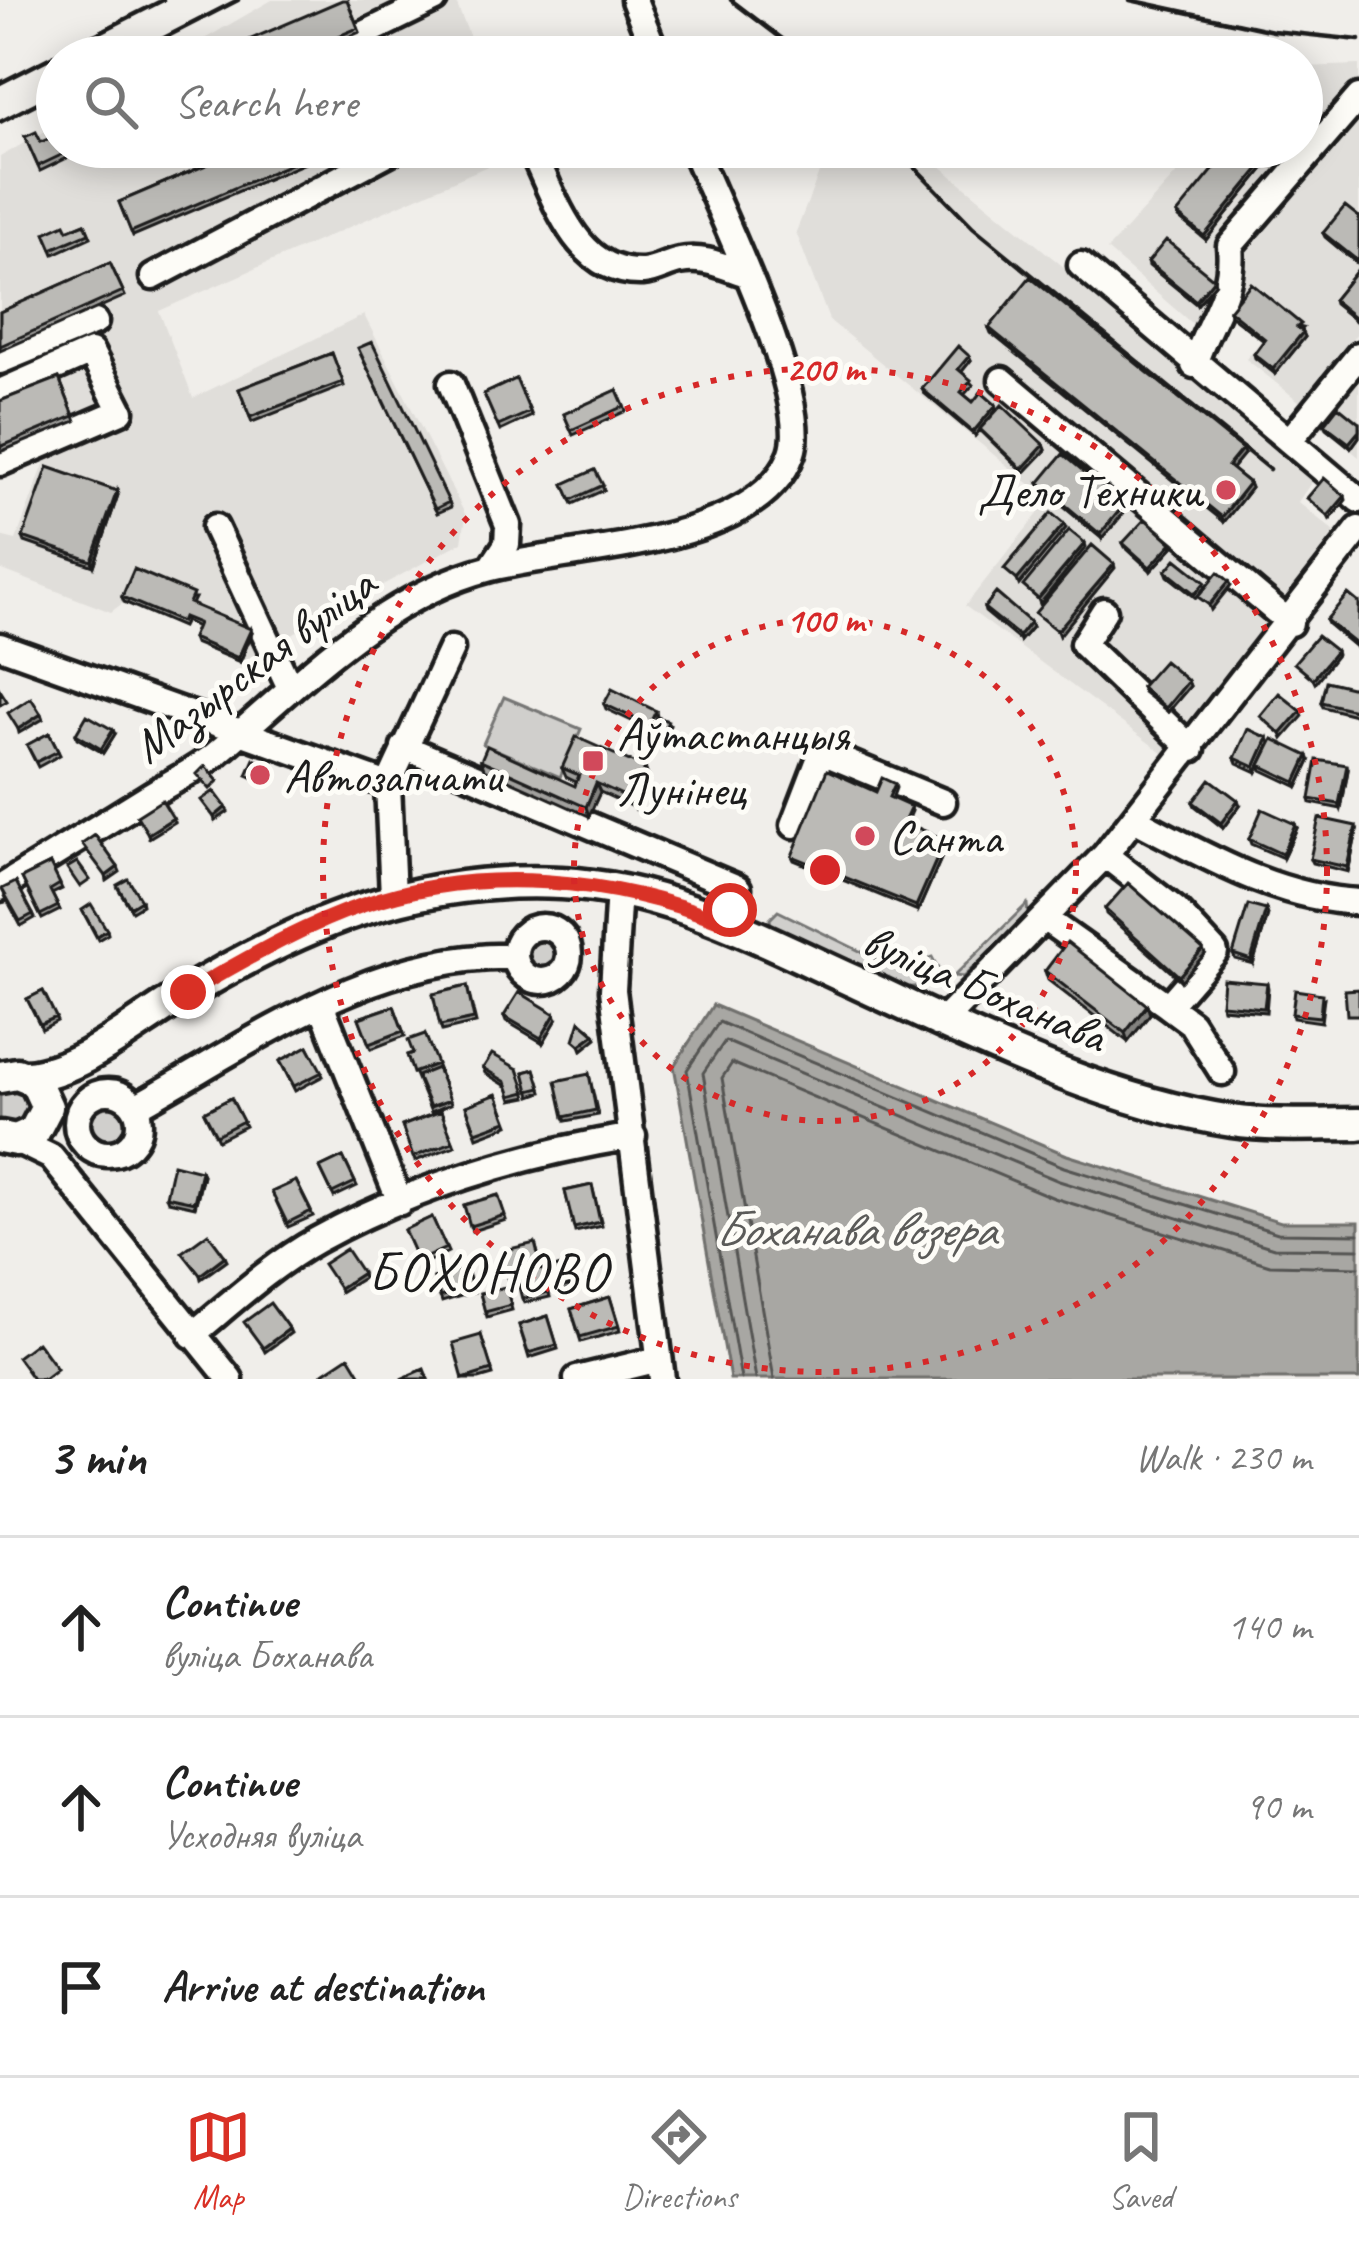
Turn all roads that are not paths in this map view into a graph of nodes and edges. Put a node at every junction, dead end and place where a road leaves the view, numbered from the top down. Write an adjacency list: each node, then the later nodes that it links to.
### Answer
1 (434, 0): 3 (street)
2 (634, 0): 4 (street)
3 (359, 36)
4 (648, 36)
5 (1359, 98): 6 (street)
6 (1323, 139)
7 (359, 168): 13 (street)
8 (540, 168): 12 (street)
9 (701, 168): 12 (street, Мазырская вуліца)
10 (1298, 168): 17 (street)
11 (1081, 265): 17 (street)
12 (744, 274): 26 (street, Мазырская вуліца)
13 (153, 277)
14 (94, 322): 16 (street)
15 (1359, 355): 21 (street)
16 (0, 361)
17 (1193, 365): 21 (street)
18 (1002, 380): 28 (street)
19 (451, 385): 26 (street)
20 (0, 392): 22 (street)
21 (1289, 441): 23 (street)
22 (0, 463)
23 (1359, 500)
24 (215, 527): 31 (street)
25 (1357, 537): 28 (street)
26 (491, 568): 31 (street, Мазырская вуліца)
27 (1104, 611): 34 (street)
28 (1290, 623): 34 (street)
29 (0, 646): 32 (street)
30 (451, 649): 33 (street)
31 (290, 688): 32 (street, Мазырская вуліца)
32 (238, 732): 35 (street); 40 (street, Мазырская вуліца)
33 (404, 747): 35 (street); 45 (street)
34 (1192, 749): 37 (street)
35 (388, 785): 42 (street)
36 (943, 802): 38 (street)
37 (1134, 819): 39 (street); 43 (street)
38 (794, 825)
39 (1105, 855): 44 (street); 48 (street)
40 (0, 888)
41 (619, 889): 42 (main road, вуліца Боханава); 45 (main road, вуліца Боханава); 56 (street)
42 (393, 896): 50 (main road, вуліца Боханава)
43 (1359, 902)
44 (1045, 920): 48 (street); 49 (street)
45 (726, 923): 49 (main road, вуліца Боханава)
46 (515, 957): 47 (street)
47 (321, 1004): 53 (street); 59 (street)
48 (1168, 1006): 52 (street)
49 (942, 1022): 55 (main road, вуліца Боханава)
50 (68, 1065): 51 (main road, вуліца Боханава); 54 (main road)
51 (11, 1072): 54 (main road)
52 (1222, 1072)
53 (135, 1107)
54 (46, 1112): 57 (main road); 58 (street)
55 (1359, 1124)
56 (632, 1136): 59 (street); 61 (street)
57 (8, 1138): 58 (street)
58 (51, 1157): 60 (street)
59 (400, 1202): 60 (street)
60 (192, 1335): 62 (street)
61 (660, 1369): 63 (street)
62 (230, 1379)
63 (577, 1379)

